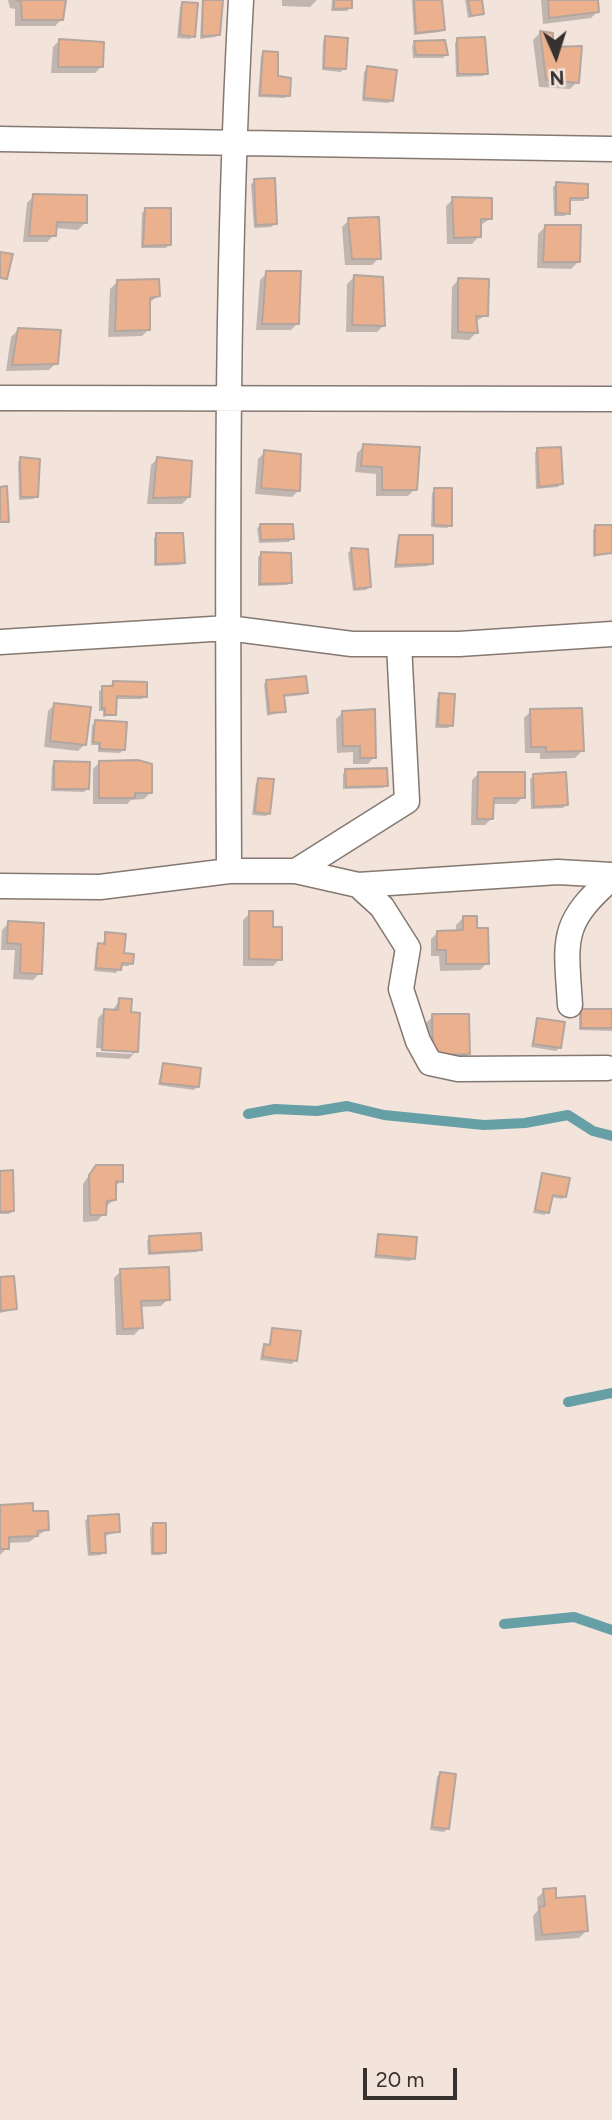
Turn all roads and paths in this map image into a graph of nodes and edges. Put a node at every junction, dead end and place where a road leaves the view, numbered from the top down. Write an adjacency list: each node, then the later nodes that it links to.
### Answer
1 (241, 0): 3 (street)
2 (0, 139): 3 (street)
3 (233, 142): 4 (street); 6 (street)
4 (612, 149)
5 (0, 398): 6 (street)
6 (227, 399): 7 (street); 8 (street)
7 (612, 399)
8 (228, 628): 10 (street); 11 (street); 12 (street)
9 (612, 634): 11 (street)
10 (0, 642)
11 (399, 644): 13 (street)
12 (229, 871): 13 (street); 16 (street)
13 (296, 871): 15 (street)
14 (612, 877): 15 (street); 17 (street)
15 (358, 885): 18 (street)
16 (0, 886)
17 (570, 1006)
18 (607, 1068)

